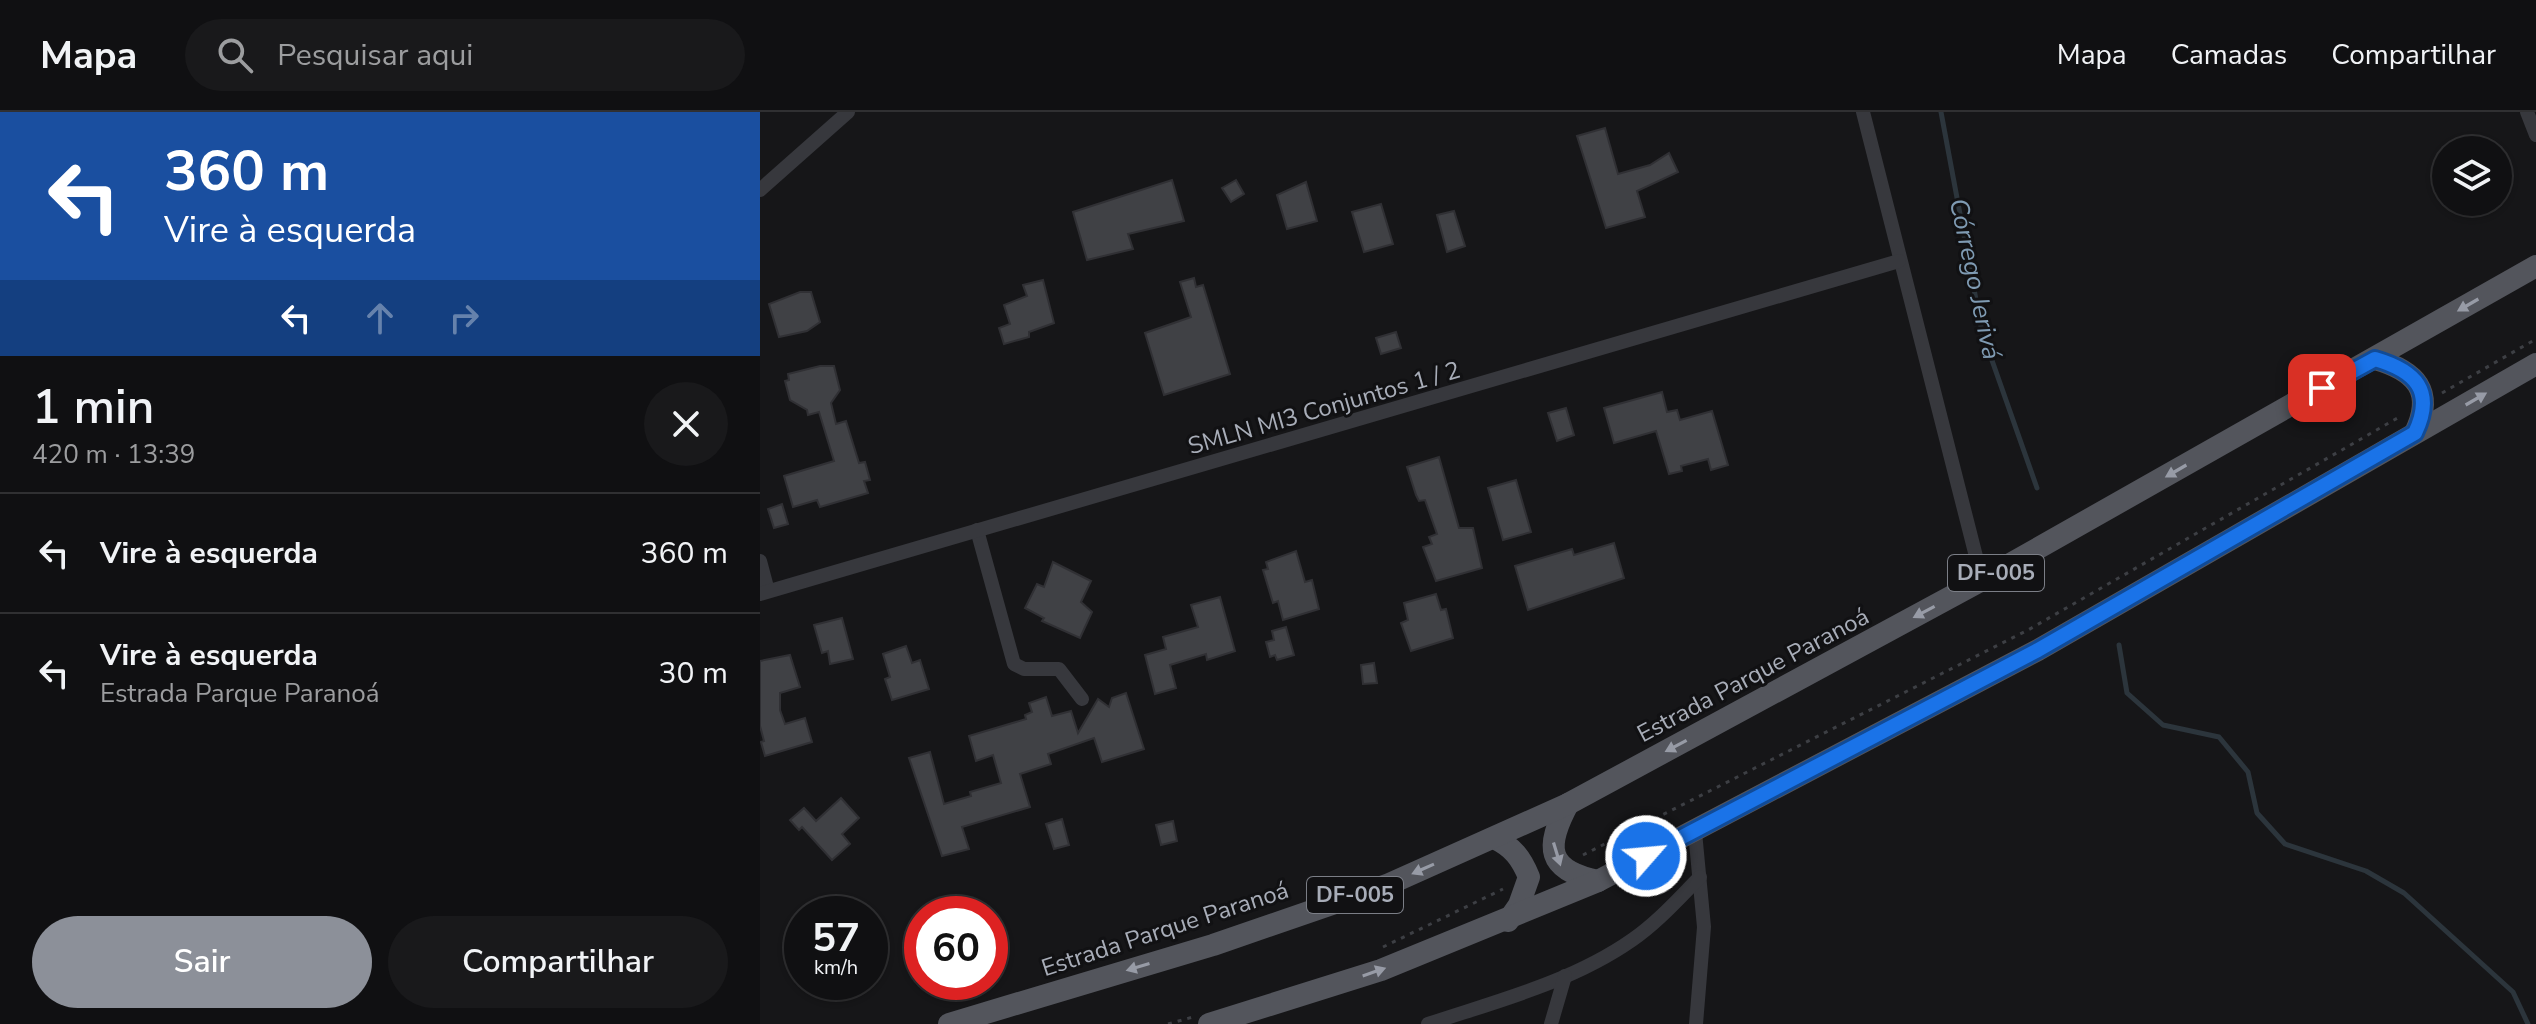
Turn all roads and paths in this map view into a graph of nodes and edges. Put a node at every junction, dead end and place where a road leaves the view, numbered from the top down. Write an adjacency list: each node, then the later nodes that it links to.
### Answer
1 (848, 112): 5 (street)
2 (1863, 112): 6 (street)
3 (2527, 112): 4 (street)
4 (2536, 135)
5 (760, 190)
6 (1899, 261): 13 (street, SMLN MI3 Conjuntos 1 / 2); 15 (street)
7 (2536, 266): 9 (main road, Estrada Parque Paranoá / DF-005, one-way to 9)
8 (2536, 339): 11 (path)
9 (2375, 359): 11 (main road); 15 (main road, Estrada Parque Paranoá / DF-005, one-way to 15)
10 (2536, 364): 12 (main road, one-way to 10)
11 (2425, 402): 12 (main road); 21 (path)
12 (2415, 433): 19 (main road)
13 (977, 530): 16 (street, SMLN MI3 Conjuntos 1 / 2); 17 (street)
14 (760, 561): 16 (street)
15 (1982, 580): 18 (main road, Estrada Parque Paranoá / DF-005, one-way to 18)
16 (764, 592)
17 (1082, 699)
18 (1568, 804): 20 (main road, Estrada Parque Paranoá / DF-005); 21 (main road, one-way to 21)
19 (1695, 832): 23 (street); 24 (main road)
20 (1494, 838): 22 (main road); 29 (main road, Estrada Parque Paranoá / DF-005, one-way to 29)
21 (1560, 866): 24 (main road)
22 (1529, 877): 25 (main road); 26 (path)
23 (1700, 877): 27 (street); 33 (street)
24 (1598, 881): 25 (main road)
25 (1508, 921): 28 (main road, one-way to 25)
26 (1379, 949)
27 (1565, 976): 31 (street); 32 (street)
28 (1202, 1020): 30 (path)
29 (949, 1024)
30 (1168, 1024)
31 (1428, 1024)
32 (1551, 1024)
33 (1696, 1024)

